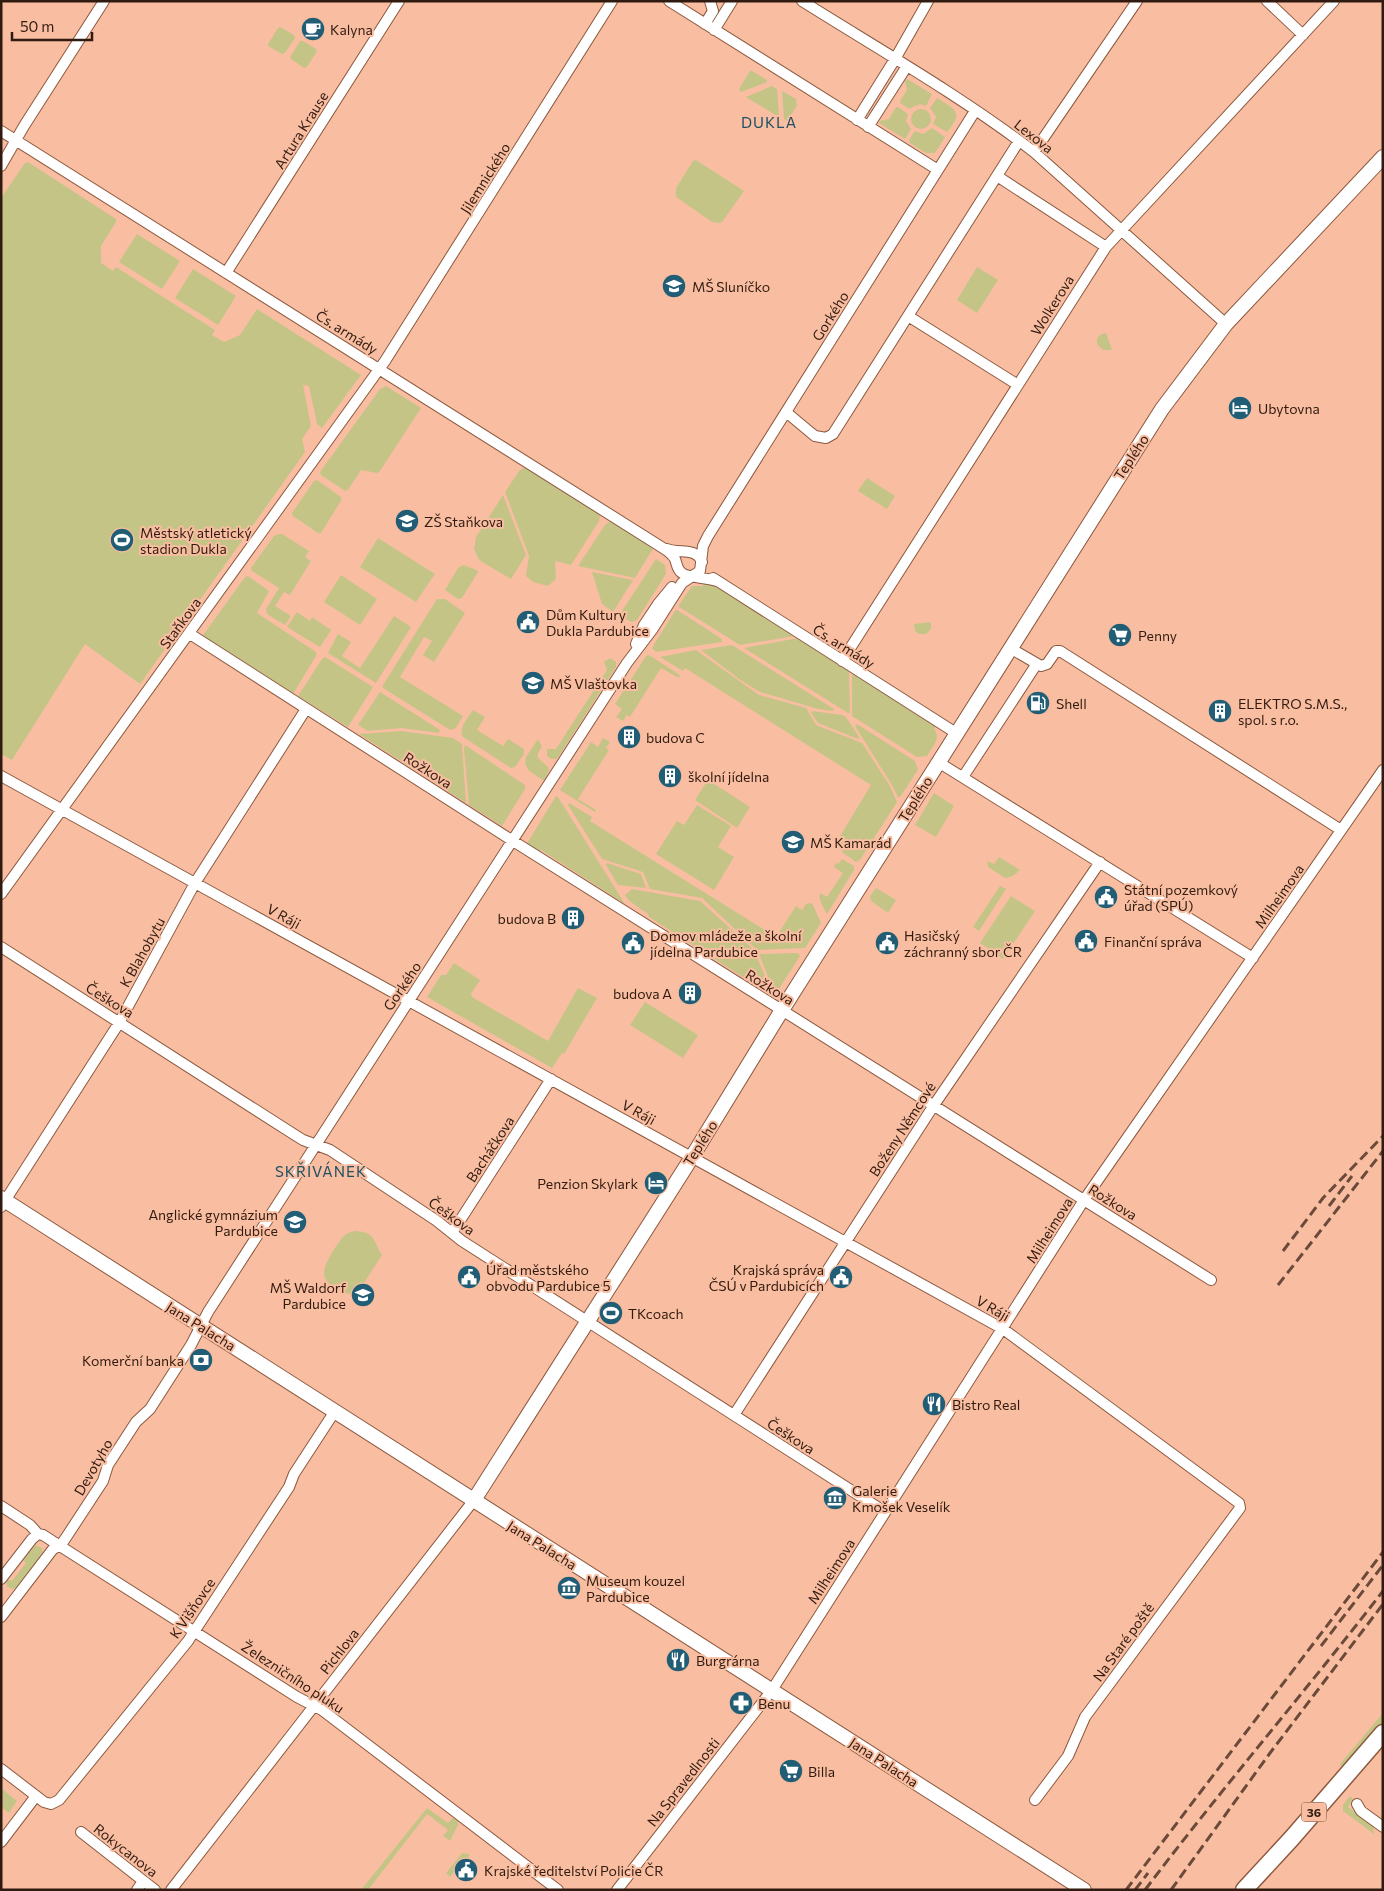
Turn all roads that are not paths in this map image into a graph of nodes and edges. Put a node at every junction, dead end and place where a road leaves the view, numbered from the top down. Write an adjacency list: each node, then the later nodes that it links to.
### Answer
1 (104, 1): 21 (street)
2 (399, 1): 30 (street, Artura Krause)
3 (612, 1): 33 (street, Jilemnického)
4 (669, 1): 12 (street)
5 (710, 1): 12 (street)
6 (732, 1): 13 (street)
7 (802, 1): 15 (street, Lexova)
8 (928, 1): 15 (street)
9 (1137, 1): 23 (street)
10 (1267, 1): 14 (street)
11 (1334, 1): 14 (street, Wolkerova)
12 (705, 24): 13 (street)
13 (714, 30): 18 (street)
14 (1303, 35): 28 (street, Wolkerova)
15 (895, 59): 16 (street, Lexova); 18 (street)
16 (907, 66): 17 (street, Lexova); 19 (street)
17 (976, 112): 22 (street, Lexova); 26 (street, Gorkého)
18 (857, 120): 19 (street)
19 (868, 127): 26 (street)
20 (1, 131): 21 (street, Čs. armády)
21 (16, 141): 25 (street); 30 (street, Čs. armády)
22 (1019, 141): 23 (street, Lexova); 27 (street)
23 (1034, 152): 28 (street, Lexova)
24 (1383, 157): 32 (main road, Teplého)
25 (1, 166)
26 (938, 170): 35 (street, Gorkého)
27 (997, 176): 29 (street); 31 (street)
28 (1120, 230): 29 (street, Wolkerova); 32 (street, Lexova)
29 (1106, 247): 34 (street, Wolkerova)
30 (226, 273): 33 (street, Čs. armády)
31 (908, 316): 34 (street); 35 (street)
32 (1226, 324): 44 (main road, Teplého)
33 (380, 368): 37 (street, Čs. armády); 43 (street, Staňkova)
34 (1018, 385): 45 (street, Wolkerova)
35 (786, 412): 36 (street, Gorkého)
36 (708, 536): 38 (street, Gorkého); 39 (street, Gorkého)
37 (663, 548): 38 (street, Čs. armády); 40 (street, Čs. armády)
38 (687, 552): 39 (street, Čs. armády); 40 (street, Gorkého)
39 (702, 561): 41 (street, Gorkého); 42 (street, Čs. armády)
40 (678, 567): 41 (street, Čs. armády); 46 (street, Gorkého)
41 (692, 576): 42 (street, Čs. armády); 46 (street, Gorkého)
42 (716, 581): 45 (street, Čs. armády)
43 (190, 634): 48 (street, Rožkova); 54 (street, Staňkova)
44 (1010, 648): 47 (street); 49 (main road, Teplého)
45 (842, 661): 49 (street, Čs. armády)
46 (627, 663): 56 (street, Gorkého)
47 (1036, 664): 53 (street); 55 (street)
48 (306, 709): 56 (street, Rožkova); 58 (street, K Blahobytu)
49 (956, 733): 50 (main road, Teplého)
50 (938, 762): 53 (street); 63 (main road, Teplého)
51 (1383, 770): 55 (street, Milheimova)
52 (1, 776): 54 (street, V Ráji)
53 (962, 777): 57 (street)
54 (62, 810): 58 (street, V Ráji); 59 (street, Staňkova)
55 (1341, 830): 61 (street, Milheimova)
56 (513, 841): 62 (street, Gorkého); 63 (street, Rožkova)
57 (1100, 862): 61 (street); 66 (street, Boženy Němcové)
58 (195, 883): 62 (street, V Ráji); 64 (street, K Blahobytu)
59 (1, 894)
60 (1, 947): 64 (street, Češkova)
61 (1253, 958): 69 (street, Milheimova)
62 (409, 1001): 65 (street, V Ráji); 67 (street, Gorkého)
63 (782, 1010): 66 (street, Rožkova); 68 (main road, Teplého)
64 (119, 1022): 67 (street, Češkova); 70 (street, K Blahobytu)
65 (551, 1079): 68 (street, V Ráji); 71 (street, Bacháčkova)
66 (934, 1105): 69 (street, Rožkova); 72 (street, Boženy Němcové)
67 (315, 1144): 71 (street, Češkova); 75 (street, Gorkého)
68 (692, 1157): 72 (street, V Ráji); 74 (main road, Teplého)
69 (1084, 1200): 73 (street, Rožkova); 76 (street, Milheimova)
70 (3, 1202): 75 (main road, Jana Palacha)
71 (452, 1233): 74 (street, Češkova)
72 (846, 1242): 76 (street, V Ráji); 78 (street, Boženy Němcové)
73 (1212, 1280)
74 (587, 1322): 78 (street, Češkova); 79 (main road, Teplého)
75 (201, 1326): 77 (main road, Jana Palacha); 84 (street, Devotyho)
76 (1003, 1328): 81 (street, V Ráji); 82 (street, Milheimova)
77 (335, 1411): 79 (main road, Jana Palacha); 87 (street, K Višňovce)
78 (734, 1415): 82 (street, Češkova)
79 (474, 1500): 88 (main road, Jana Palacha); 89 (street, Pichlova)
80 (1, 1506): 83 (street, Železničního pluku)
81 (1241, 1506): 93 (street, Na Staré poště)
82 (885, 1512): 88 (street, Milheimova)
83 (38, 1534): 84 (street, Železničního pluku); 85 (street)
84 (62, 1547): 86 (street, Devotyho); 87 (street, Železničního pluku)
85 (1, 1579)
86 (1, 1617)
87 (195, 1631): 89 (street, Železničního pluku); 92 (street, K Višňovce)
88 (772, 1690): 103 (street, Na Spravedlnosti); 104 (main road, Jana Palacha)
89 (314, 1705): 101 (street, Pichlova); 102 (street, Železničního pluku)
90 (1383, 1732): 105 (main road, 36)
91 (1, 1769): 92 (street)
92 (36, 1796): 97 (street)
93 (1035, 1800)
94 (1357, 1804): 95 (street)
95 (1383, 1827)
96 (80, 1832): 98 (street, Rokycanova)
97 (1, 1842)
98 (143, 1881): 99 (street); 100 (street, Rokycanova)
99 (137, 1890)
100 (155, 1890)
101 (172, 1890)
102 (558, 1890)
103 (616, 1890)
104 (1084, 1890)
105 (1244, 1890)

